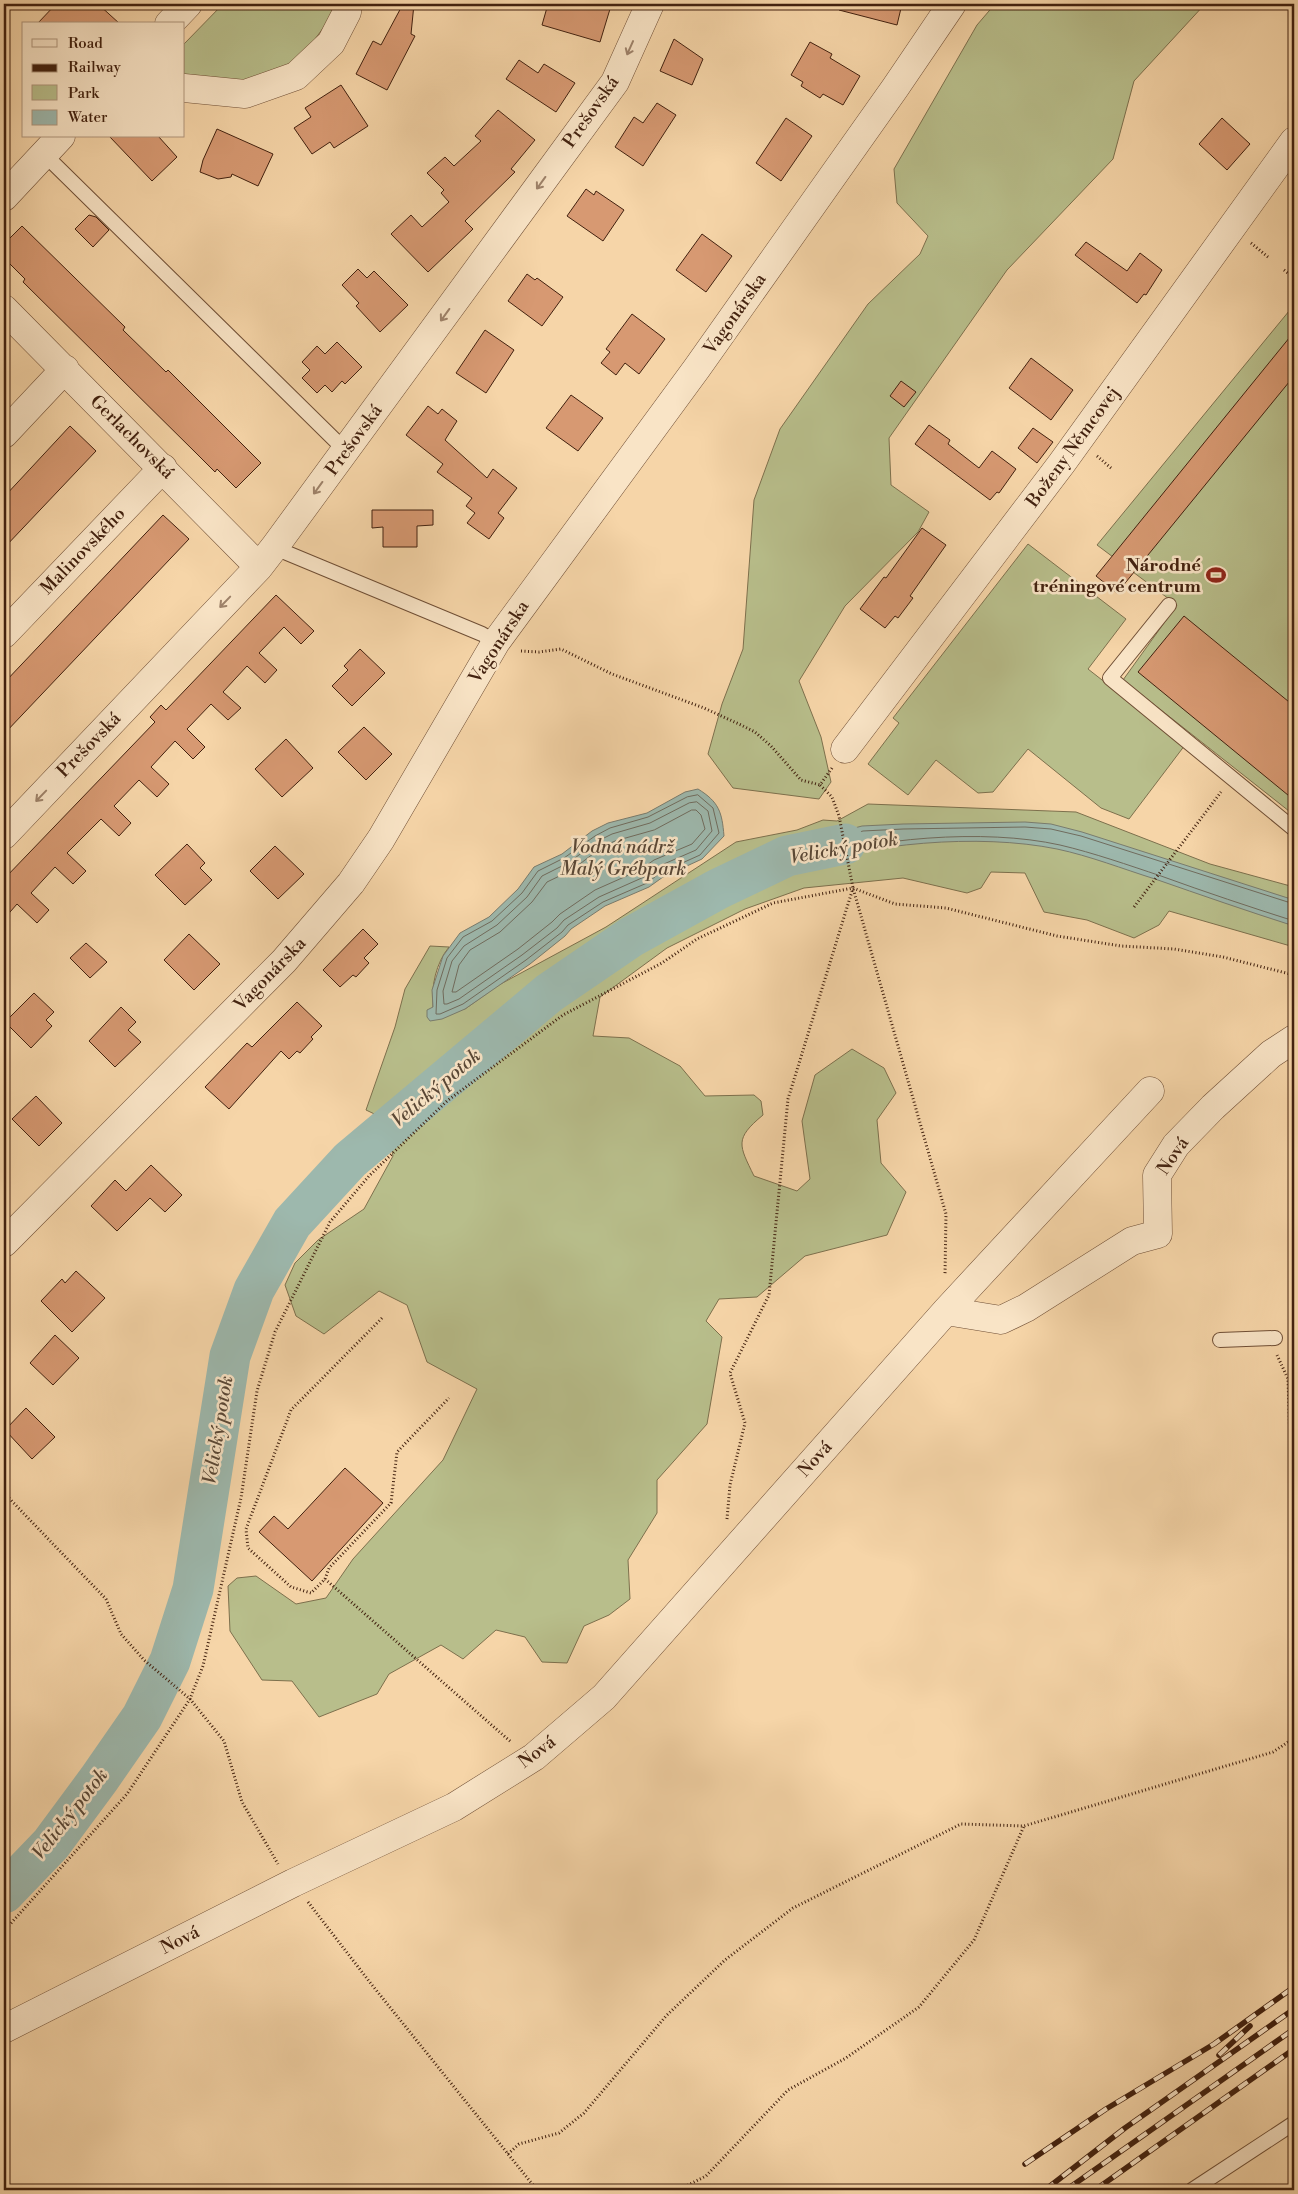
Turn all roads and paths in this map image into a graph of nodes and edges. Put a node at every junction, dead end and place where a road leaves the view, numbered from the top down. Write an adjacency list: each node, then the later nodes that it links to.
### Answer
1 (188, 4): 5 (street)
2 (348, 4): 6 (street)
3 (650, 4): 17 (street, Prešovská, one-way to 17)
4 (952, 4): 23 (street, Vagonárska)
5 (171, 22)
6 (185, 88)
7 (53, 145): 9 (street); 17 (lane)
8 (1292, 149): 24 (street, Boženy Němcovej)
9 (4, 197)
10 (1256, 235): 11 (path)
11 (1268, 257)
12 (1284, 270): 13 (path)
13 (1294, 278)
14 (4, 309): 15 (street, Gerlachovská)
15 (65, 369): 16 (street); 18 (street, Gerlachovská)
16 (4, 434)
17 (346, 450): 19 (street, Prešovská, one-way to 19)
18 (163, 468): 20 (street, Gerlachovská); 22 (street, Malinovského)
19 (276, 545): 20 (street, Prešovská); 23 (lane)
20 (259, 567): 28 (street, Prešovská, one-way to 28)
21 (1169, 605): 25 (lane)
22 (4, 634)
23 (506, 646): 26 (path); 34 (street, Vagonárska)
24 (845, 749): 26 (path)
25 (1232, 778): 27 (lane); 30 (path)
26 (820, 785): 29 (path)
27 (1294, 829)
28 (4, 835)
29 (853, 888): 31 (path); 35 (path); 44 (path); 46 (path)
30 (1134, 907)
31 (1294, 975)
32 (1294, 1038): 36 (street, Nová)
33 (1150, 1091): 36 (street, Nová)
34 (4, 1243)
35 (945, 1281)
36 (946, 1311): 50 (street, Nová)
37 (382, 1318): 45 (path)
38 (1275, 1338): 39 (lane)
39 (1220, 1340)
40 (1276, 1352): 42 (path)
41 (449, 1398): 45 (path)
42 (1294, 1450)
43 (4, 1493): 46 (path)
44 (727, 1521)
45 (326, 1579): 48 (path)
46 (190, 1699): 50 (path); 51 (path)
47 (1294, 1738): 49 (path)
48 (517, 1747)
49 (1024, 1826): 54 (path); 56 (path)
50 (293, 1882): 52 (street, Nová); 54 (path)
51 (4, 1931)
52 (4, 2029)
53 (1294, 2123): 57 (lane)
54 (508, 2154): 55 (path)
55 (537, 2190)
56 (678, 2190)
57 (1192, 2190)

